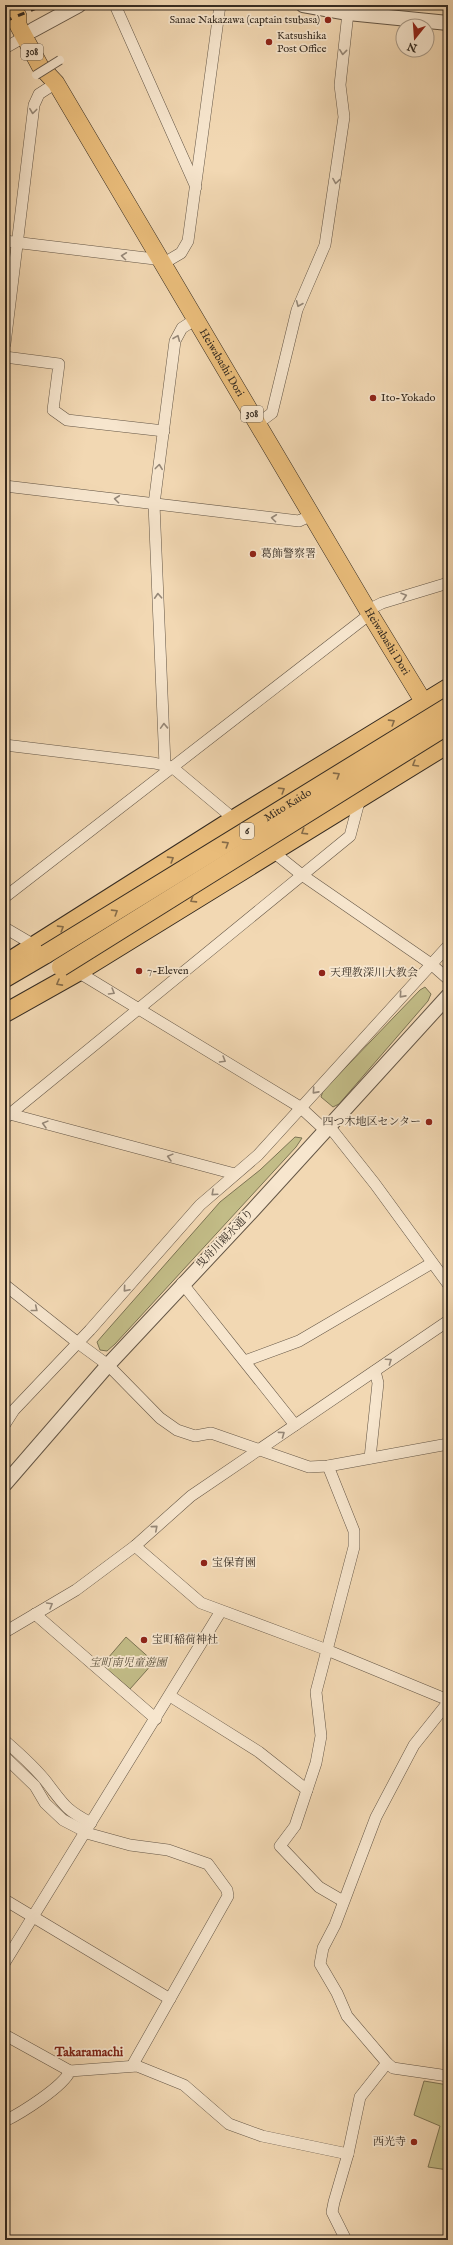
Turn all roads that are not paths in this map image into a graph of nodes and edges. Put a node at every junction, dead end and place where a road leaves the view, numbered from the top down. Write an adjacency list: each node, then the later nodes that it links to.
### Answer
1 (79, 5): 8 (street)
2 (115, 5): 13 (street)
3 (220, 5): 13 (street)
4 (303, 5): 6 (street)
5 (14, 10): 8 (main road, Heiwabashi Dori / 308)
6 (348, 13): 7 (street); 20 (street, one-way to 20)
7 (448, 23)
8 (28, 34): 9 (street); 12 (main road, Heiwabashi Dori / 308)
9 (5, 48)
10 (60, 60): 11 (street, bridge)
11 (36, 75)
12 (56, 83): 15 (street, one-way to 15); 16 (main road, Heiwabashi Dori / 308)
13 (196, 187): 16 (street)
14 (5, 241): 15 (street)
15 (17, 243): 16 (street, one-way to 15); 18 (street)
16 (163, 262): 17 (main road, Heiwabashi Dori / 308)
17 (196, 319): 20 (main road, Heiwabashi Dori / 308); 21 (street, one-way to 17)
18 (5, 344)
19 (5, 357): 21 (street)
20 (257, 424): 24 (main road, Heiwabashi Dori / 308)
21 (164, 431): 23 (street, one-way to 21)
22 (5, 486): 23 (street, one-way to 22)
23 (154, 504): 24 (street, one-way to 23); 33 (street, one-way to 23)
24 (312, 515): 26 (main road, Heiwabashi Dori / 308)
25 (448, 583): 26 (street, one-way to 25)
26 (369, 612): 28 (main road, Heiwabashi Dori / 308); 33 (street)
27 (448, 688): 28 (highway)
28 (425, 702): 32 (main road, Heiwabashi Dori / 308); 35 (highway, one-way to 28)
29 (448, 707): 41 (highway, Mito Kaido / 6, one-way to 29, bridge)
30 (448, 725): 48 (highway, Mito Kaido / 6, bridge)
31 (5, 745): 33 (street)
32 (448, 745): 34 (highway, one-way to 34)
33 (168, 766): 35 (street); 38 (street)
34 (360, 797): 36 (highway, one-way to 36); 37 (street)
35 (234, 819): 41 (highway, one-way to 35)
36 (272, 851): 37 (street); 44 (highway, one-way to 44)
37 (302, 875): 43 (street); 49 (street)
38 (5, 897)
39 (5, 928): 41 (street)
40 (448, 946): 43 (street)
41 (40, 949): 42 (highway); 45 (highway, 6)
42 (5, 964)
43 (431, 964): 46 (street); 51 (street, one-way to 51)
44 (78, 972): 49 (street, one-way to 49); 50 (highway, one-way to 50)
45 (5, 978)
46 (448, 979)
47 (448, 996): 53 (street, 曳舟川親水通り)
48 (5, 1002)
49 (139, 1009): 51 (street, one-way to 51); 52 (street)
50 (5, 1013)
51 (300, 1107): 53 (street); 54 (street)
52 (7, 1115): 54 (street, one-way to 52)
53 (327, 1128): 55 (street); 56 (street, 曳舟川親水通り)
54 (235, 1174): 60 (street, one-way to 60)
55 (432, 1263): 57 (street); 61 (street)
56 (182, 1283): 61 (street); 62 (street, 曳舟川親水通り)
57 (448, 1284)
58 (5, 1285): 60 (street, one-way to 60)
59 (448, 1321): 63 (street, one-way to 59)
60 (78, 1343): 62 (street); 64 (street)
61 (245, 1361): 65 (street)
62 (108, 1365): 67 (street); 70 (street, 曳舟川親水通り)
63 (375, 1371): 65 (street); 68 (street)
64 (5, 1424)
65 (295, 1425): 67 (street, one-way to 65)
66 (448, 1444): 68 (street)
67 (260, 1450): 69 (street); 71 (street, one-way to 67)
68 (370, 1458): 69 (street)
69 (328, 1466): 75 (street)
70 (5, 1484)
71 (135, 1546): 72 (street); 73 (street, one-way to 71)
72 (221, 1611): 75 (street); 76 (street)
73 (36, 1614): 74 (street); 78 (street)
74 (5, 1632)
75 (327, 1651): 77 (street); 81 (street)
76 (170, 1696): 78 (street); 81 (street)
77 (448, 1699): 84 (street)
78 (156, 1719): 82 (street)
79 (5, 1741): 82 (street)
80 (5, 1757): 82 (street)
81 (307, 1790): 84 (street)
82 (88, 1827): 85 (street); 87 (street)
83 (5, 1900): 85 (street)
84 (342, 1901): 89 (street)
85 (33, 1917): 86 (street); 87 (street)
86 (5, 1962)
87 (170, 2000): 90 (street)
88 (5, 2035): 91 (street)
89 (387, 2063): 92 (street); 94 (street)
90 (132, 2066): 91 (street); 94 (street)
91 (70, 2071): 93 (street)
92 (448, 2076)
93 (5, 2121)
94 (348, 2154): 95 (street)
95 (346, 2240)

